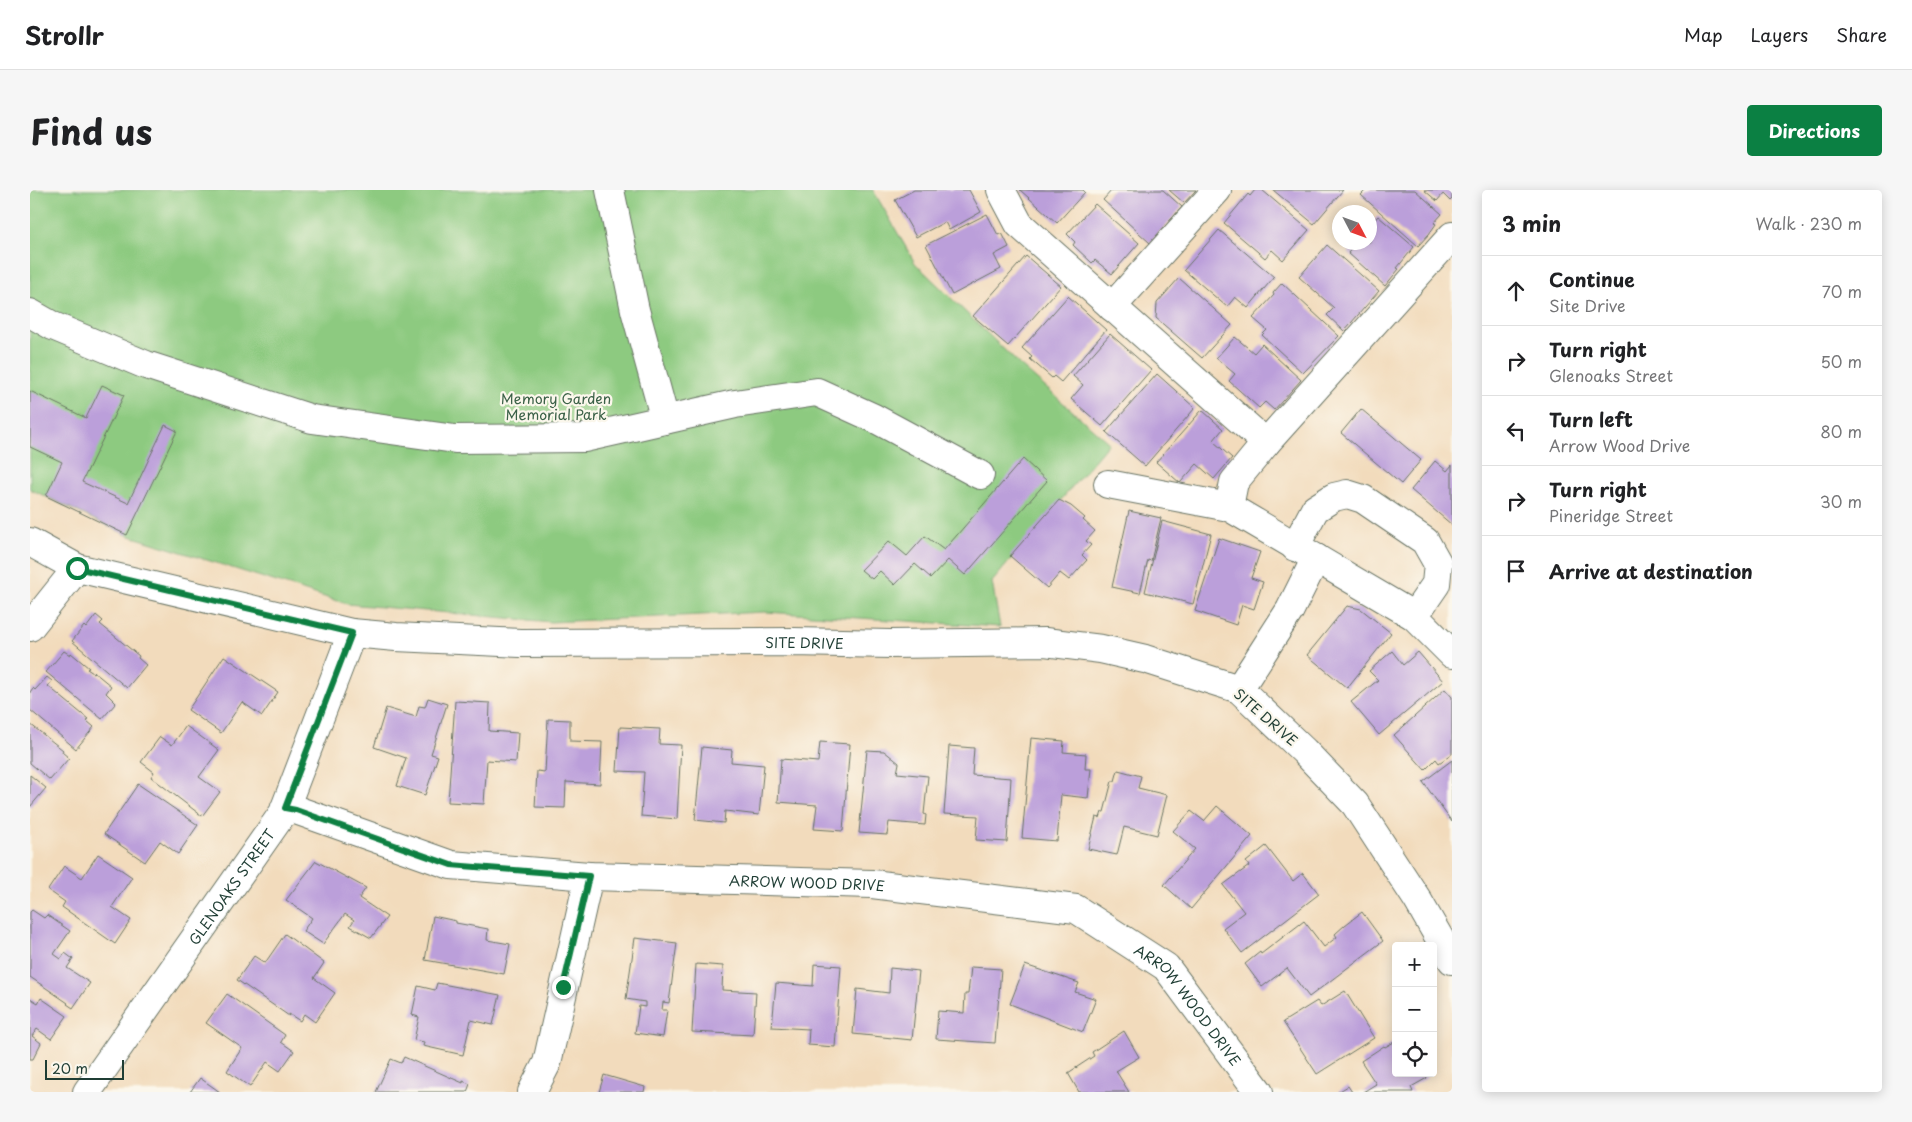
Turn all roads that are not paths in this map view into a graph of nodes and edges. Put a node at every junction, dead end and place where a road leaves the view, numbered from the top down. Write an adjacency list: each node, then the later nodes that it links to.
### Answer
1 (610, 190): 7 (street)
2 (1001, 190): 5 (street)
3 (1217, 190): 5 (street)
4 (1449, 245): 8 (street)
5 (1112, 307): 8 (street)
6 (30, 313): 7 (street)
7 (665, 420): 9 (street)
8 (1266, 443): 11 (street)
9 (980, 475)
10 (1108, 484): 11 (street)
11 (1229, 507): 13 (street)
12 (30, 542): 14 (street, SITE DRIVE)
13 (1305, 553): 15 (street); 15 (street); 19 (street)
14 (77, 568): 16 (street); 17 (street, SITE DRIVE)
15 (1414, 616): 18 (street)
16 (30, 628)
17 (352, 633): 19 (street, SITE DRIVE); 20 (street, GLENOAKS STREET)
18 (1452, 654)
19 (1238, 690): 22 (street, SITE DRIVE)
20 (285, 808): 21 (street, ARROW WOOD DRIVE); 23 (street, GLENOAKS STREET)
21 (589, 876): 24 (street); 25 (street, ARROW WOOD DRIVE)
22 (1452, 960)
23 (87, 1092)
24 (532, 1092)
25 (1259, 1092)

